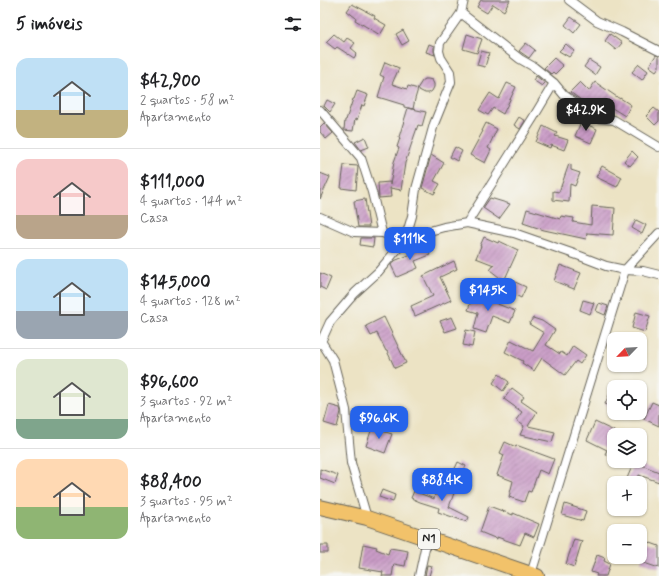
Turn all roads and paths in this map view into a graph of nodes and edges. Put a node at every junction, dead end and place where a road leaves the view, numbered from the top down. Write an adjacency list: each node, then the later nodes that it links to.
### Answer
1 (464, 0): 3 (street)
2 (569, 0): 4 (street)
3 (461, 13): 5 (street); 12 (street)
4 (659, 51)
5 (554, 83): 7 (street); 9 (street)
6 (320, 110): 11 (street)
7 (659, 147)
8 (320, 217): 11 (street)
9 (467, 223): 12 (street); 13 (street)
10 (659, 232): 13 (street)
11 (382, 233): 12 (street)
12 (405, 240): 15 (street)
13 (625, 270): 14 (street); 19 (street)
14 (659, 275)
15 (321, 342): 17 (street)
16 (320, 507): 17 (highway, N1)
17 (367, 518): 18 (highway, N1)
18 (427, 539): 19 (highway, N1); 20 (street)
19 (534, 575)
20 (419, 576)

